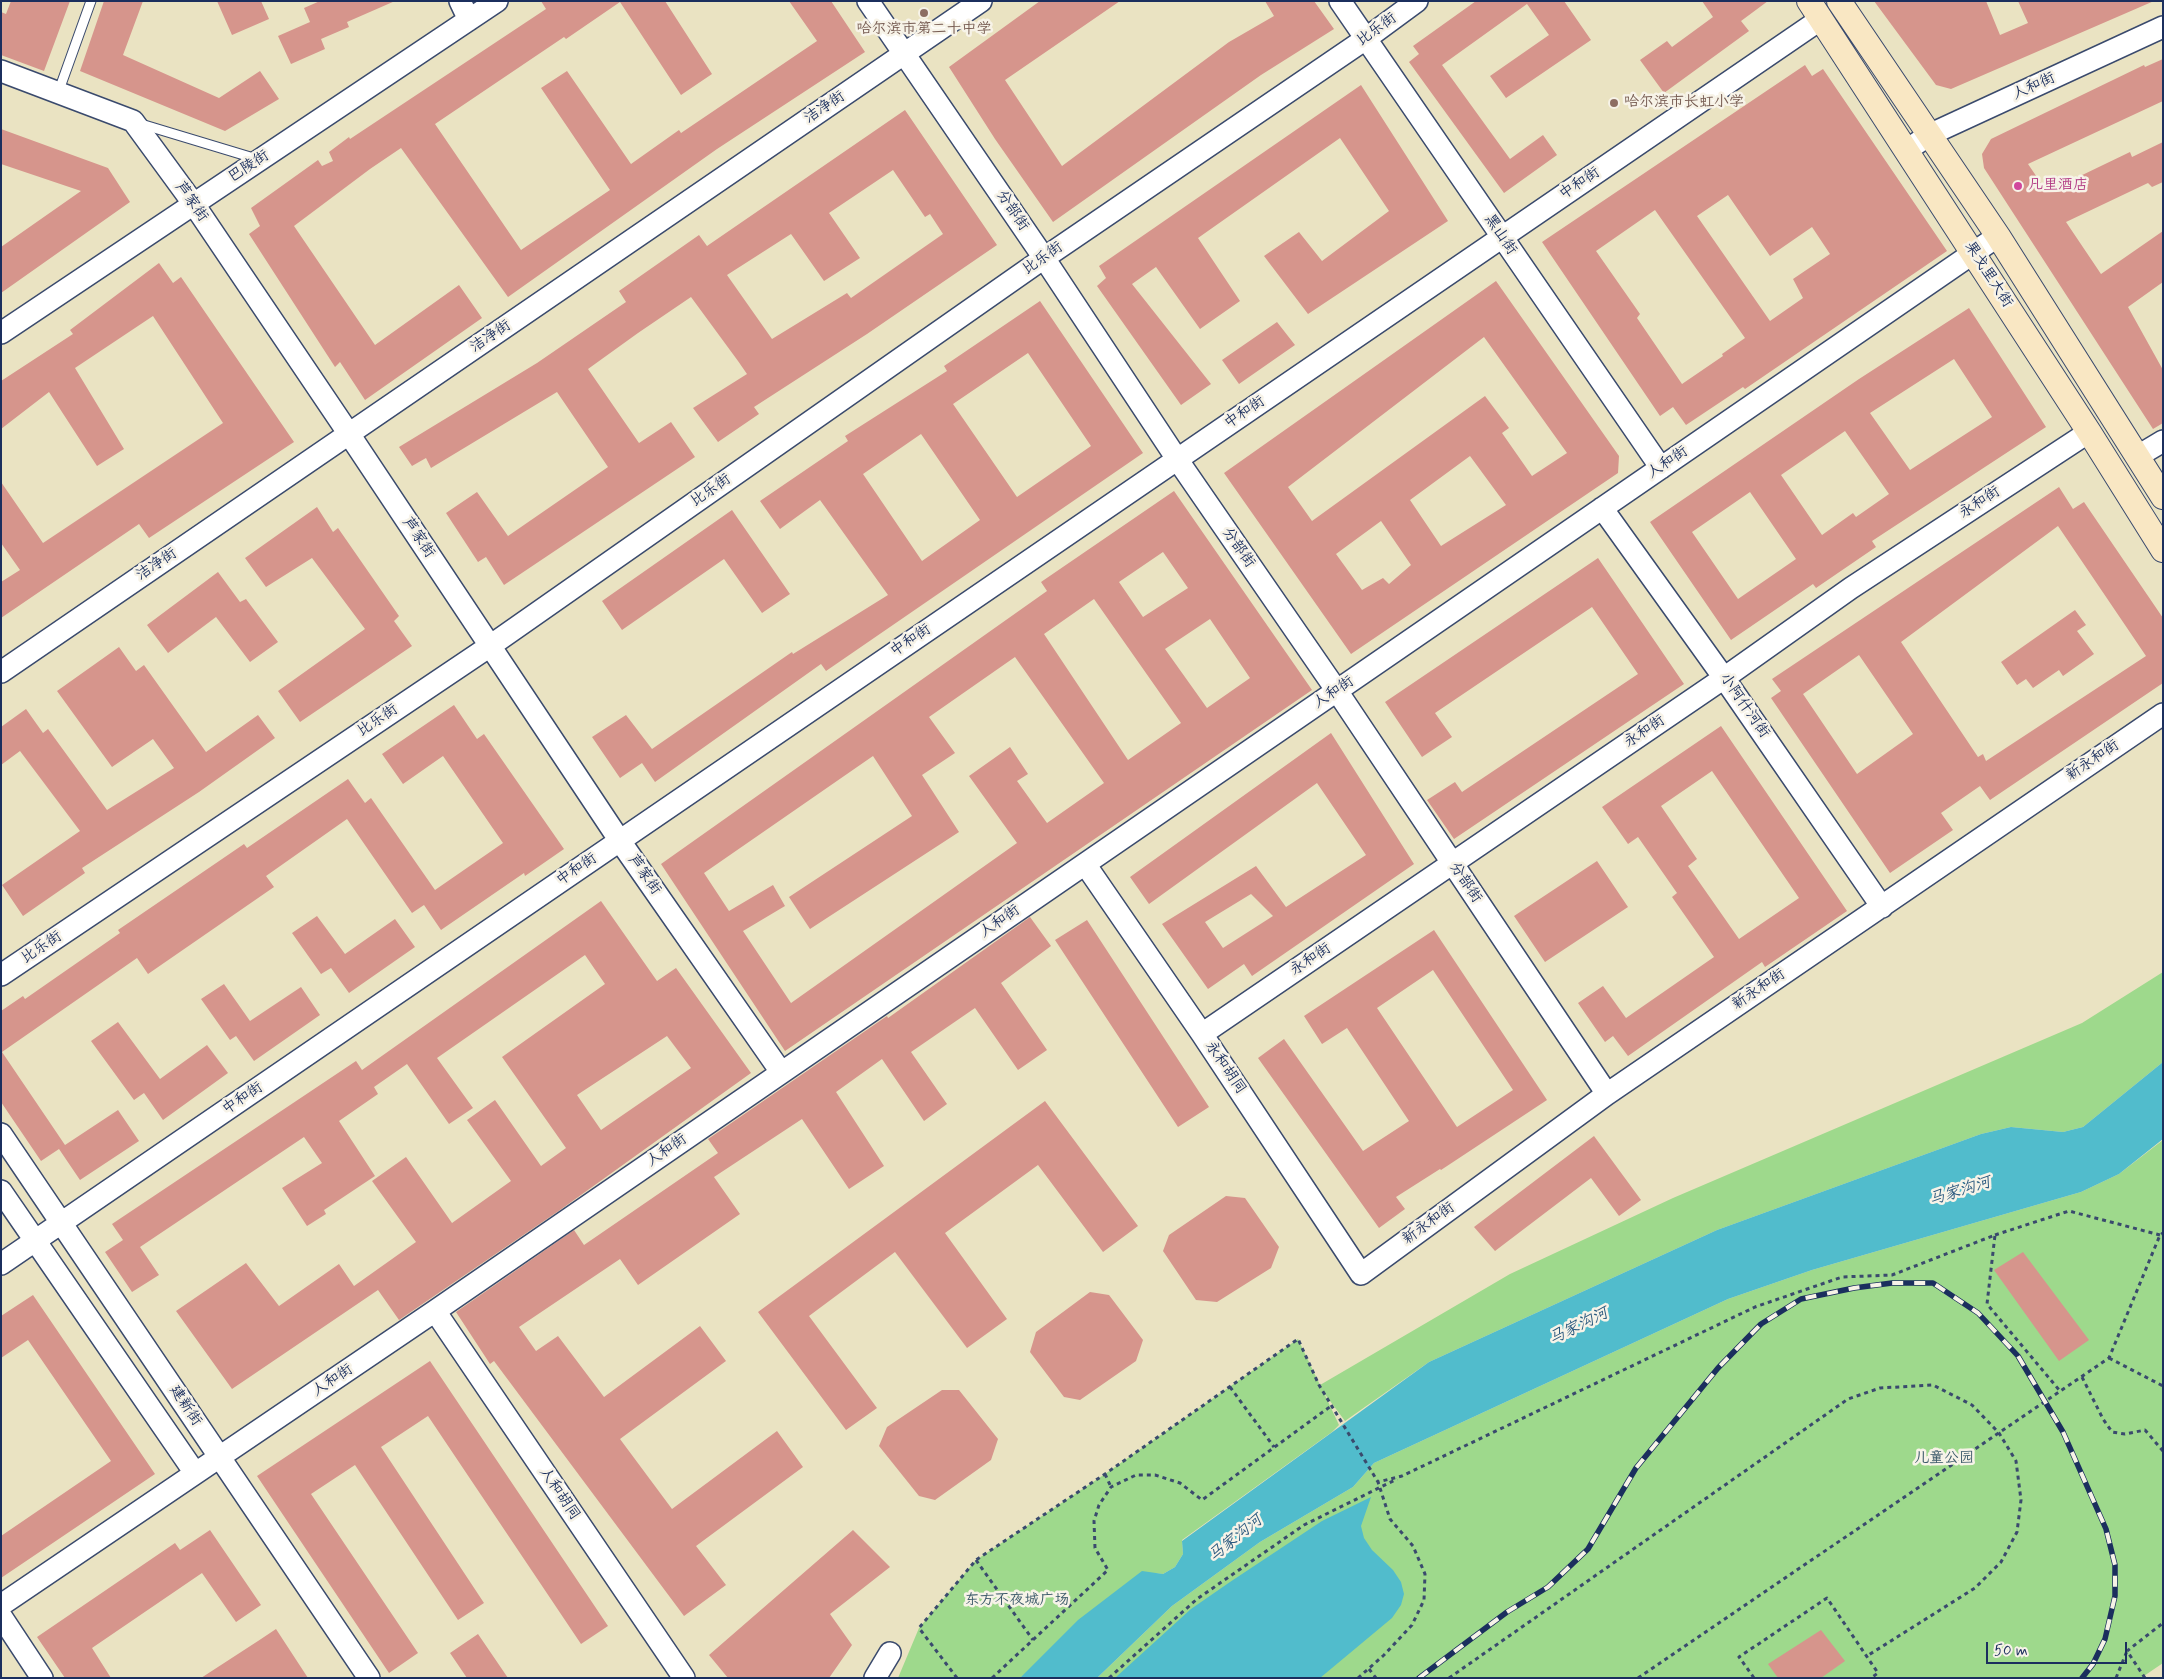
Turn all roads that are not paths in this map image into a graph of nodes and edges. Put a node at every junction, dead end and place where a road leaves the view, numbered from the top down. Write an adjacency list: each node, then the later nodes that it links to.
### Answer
1 (92, 1): 14 (lane)
2 (497, 1): 9 (street, 巴陵街)
3 (868, 1): 12 (street, 分部街)
4 (981, 1): 12 (street, 洁净街)
5 (1340, 1): 11 (street, 黑山街)
6 (1417, 1): 11 (street, 比乐街)
7 (1839, 1): 16 (main road, 果戈里大街)
8 (1815, 10): 17 (main road, 果戈里大街); 21 (street, 中和街)
9 (464, 11): 18 (street, 巴陵街)
10 (2163, 27): 16 (street, 人和街)
11 (1366, 38): 21 (street, 黑山街); 23 (street, 比乐街)
12 (904, 54): 23 (street, 分部街); 26 (street, 洁净街)
13 (1, 71): 14 (street)
14 (58, 93): 15 (street)
15 (133, 121): 18 (lane); 19 (street, 芦家街)
16 (1930, 135): 17 (street, 人和街); 20 (main road, 果戈里大街)
17 (1907, 150): 22 (main road, 果戈里大街)
18 (259, 160): 19 (street, 巴陵街)
19 (192, 203): 24 (street, 巴陵街); 26 (street, 芦家街)
20 (1998, 236): 22 (street, 人和街); 28 (main road, 果戈里大街)
21 (1502, 237): 29 (street, 中和街); 30 (street, 黑山街)
22 (1974, 253): 25 (main road, 果戈里大街); 30 (street, 人和街)
23 (1044, 258): 29 (street, 分部街); 34 (street, 比乐街)
24 (1, 333)
25 (2089, 432): 33 (main road, 果戈里大街); 36 (street, 永和街)
26 (349, 434): 34 (street, 芦家街); 35 (street, 洁净街)
27 (2163, 441): 28 (street)
28 (2138, 456): 31 (main road, 果戈里大街)
29 (1177, 459): 37 (street, 分部街); 39 (street, 中和街)
30 (1661, 468): 32 (street, 人和街)
31 (2163, 497)
32 (1602, 508): 36 (street, 小阿什河街); 37 (street, 人和街)
33 (2163, 550)
34 (490, 646): 39 (street, 芦家街); 43 (street, 比乐街)
35 (1, 672)
36 (1724, 678): 41 (street, 永和街); 42 (street, 小阿什河街)
37 (1336, 691): 40 (street, 人和街); 41 (street, 分部街)
38 (2163, 714): 42 (street, 新永和街)
39 (620, 840): 45 (street, 芦家街); 49 (street, 中和街)
40 (1085, 864): 44 (street, 永和胡同); 45 (street, 人和街)
41 (1453, 864): 44 (street, 永和街); 46 (street, 分部街)
42 (1882, 907): 46 (street, 新永和街)
43 (1, 975)
44 (1202, 1034): 52 (street, 永和胡同)
45 (781, 1072): 53 (street, 人和街)
46 (1607, 1094): 52 (street, 新永和街)
47 (1, 1134): 49 (street, 建新街)
48 (1, 1191): 50 (street, 建新街)
49 (62, 1222): 50 (street, 中和街); 54 (street, 建新街)
50 (35, 1240): 51 (street, 中和街); 55 (street, 建新街)
51 (1, 1264)
52 (1361, 1274)
53 (435, 1311): 54 (street, 人和街); 61 (street, 人和胡同)
54 (219, 1457): 55 (street, 人和街); 60 (street, 建新街)
55 (195, 1473): 56 (street, 人和街)
56 (1, 1606)
57 (1, 1616): 59 (street)
58 (890, 1654): 62 (street)
59 (42, 1678)
60 (369, 1678)
61 (684, 1678)
62 (875, 1678)

